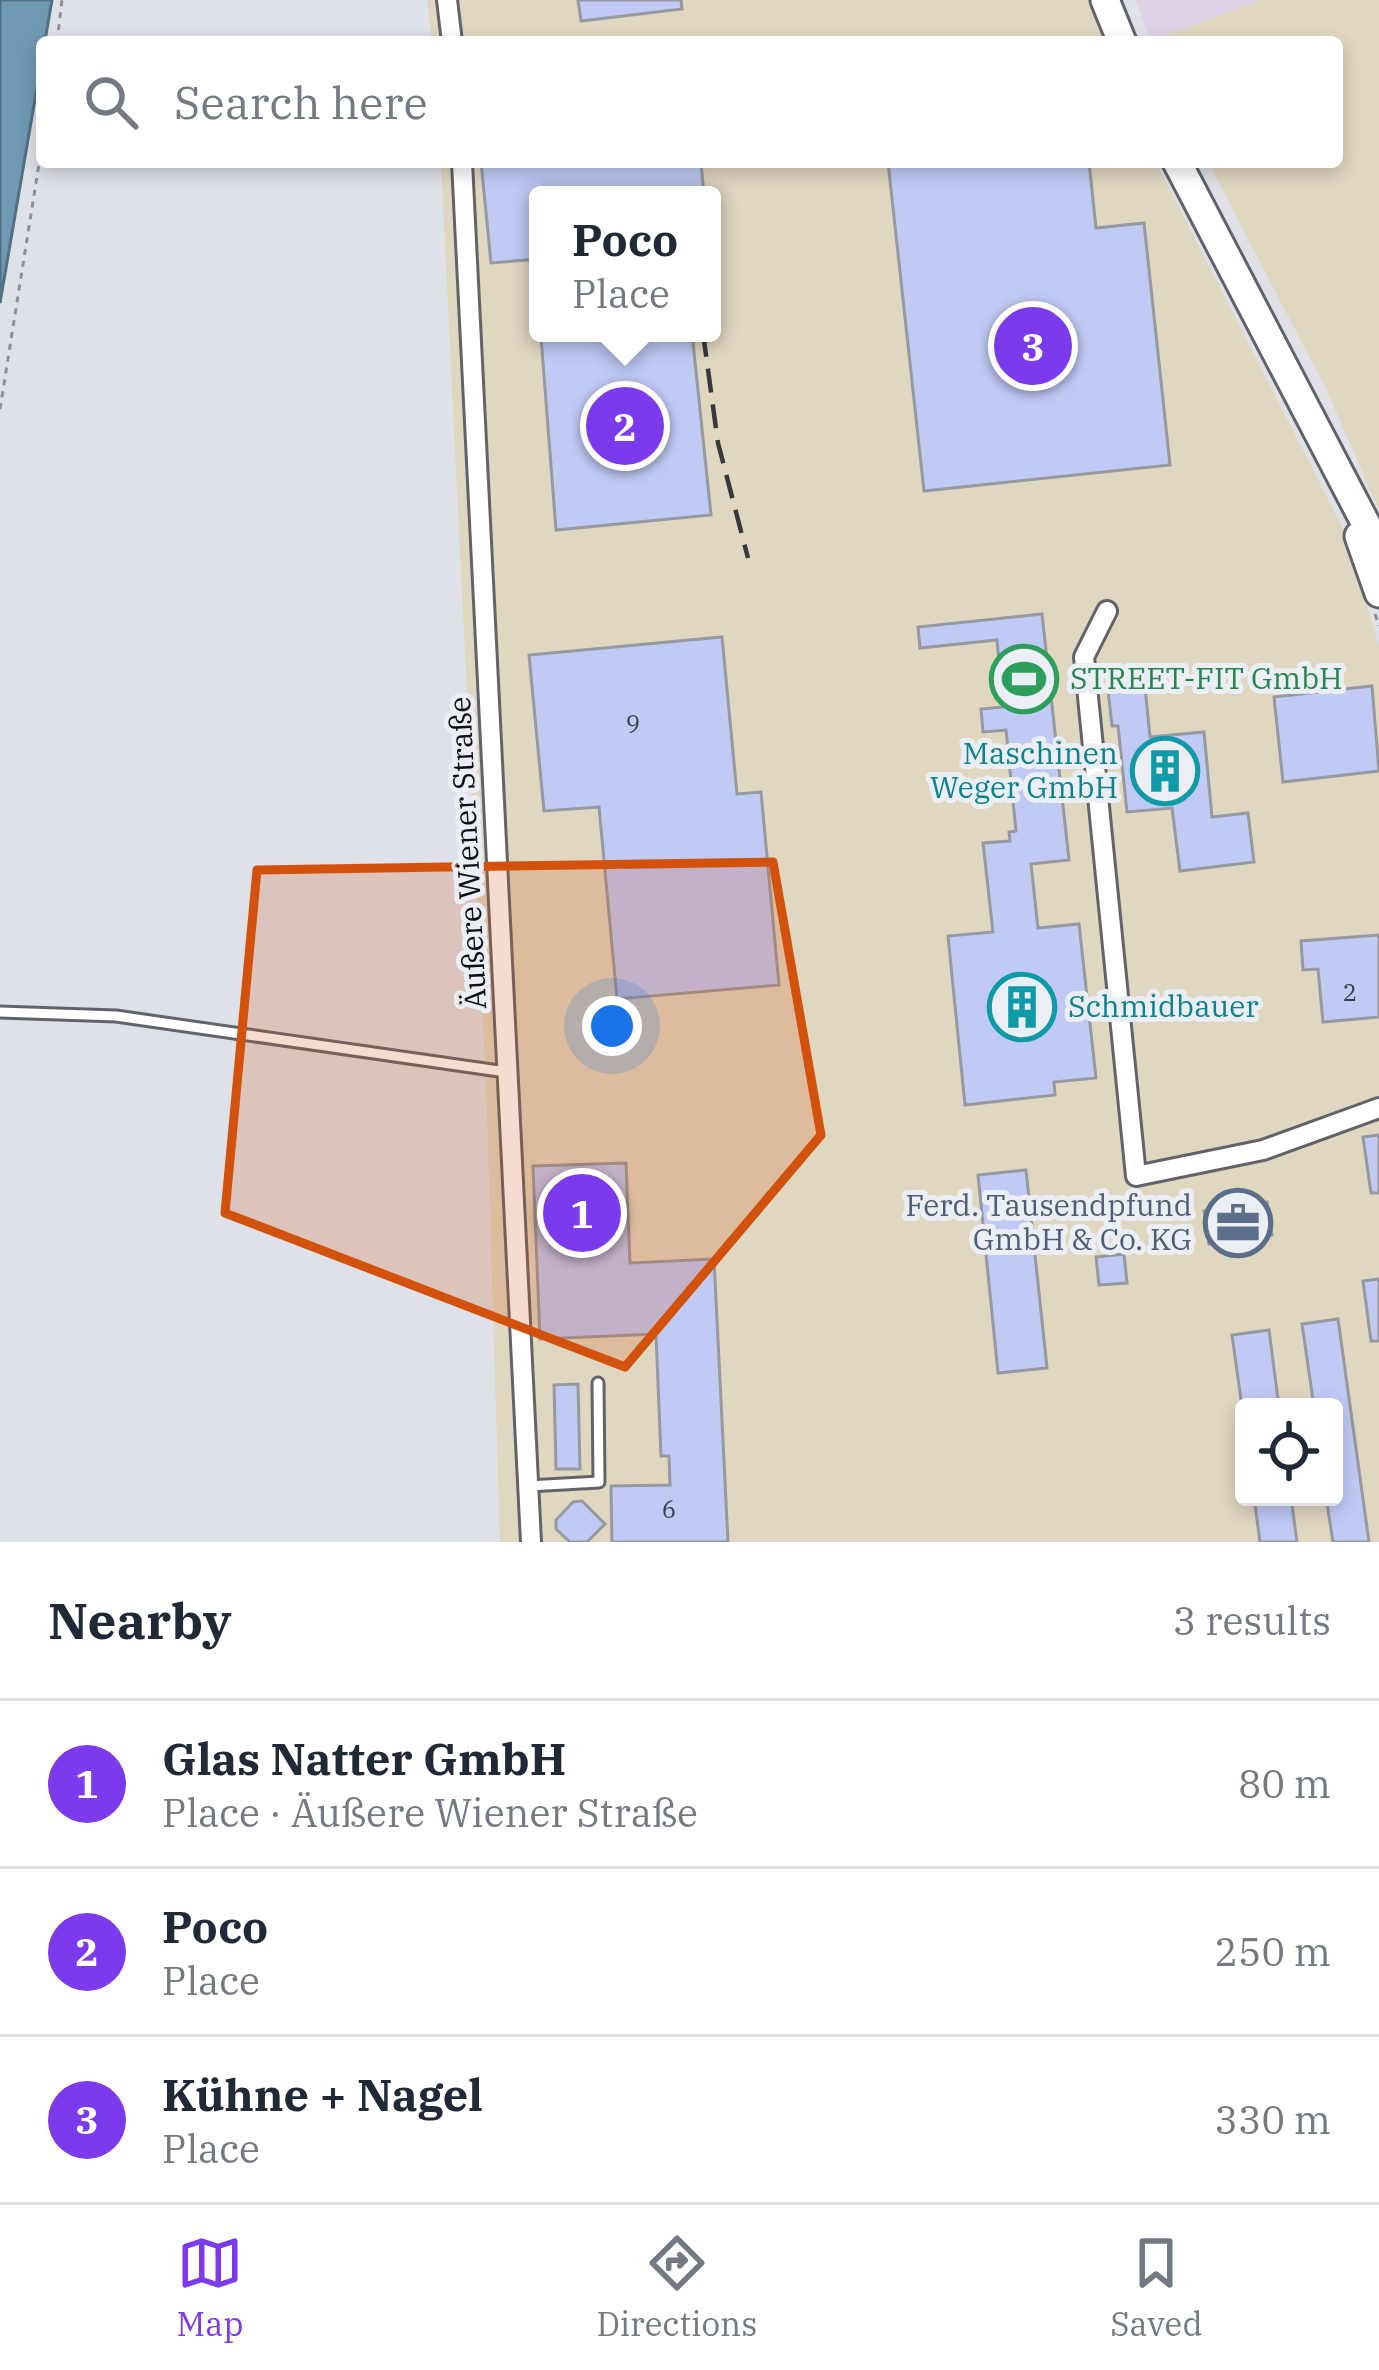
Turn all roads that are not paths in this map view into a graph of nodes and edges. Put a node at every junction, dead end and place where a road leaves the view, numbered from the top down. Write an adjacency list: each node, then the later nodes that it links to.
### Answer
1 (447, 0): 3 (street)
2 (1101, 3): 4 (main road)
3 (451, 36)
4 (1119, 36)
5 (462, 168): 12 (street, Äußere Wiener Straße)
6 (1180, 168): 7 (main road)
7 (1320, 437): 8 (main road); 9 (main road)
8 (1379, 549)
9 (1379, 593)
10 (1107, 611): 13 (street)
11 (0, 1012): 12 (lane)
12 (509, 1073): 15 (street, Äußere Wiener Straße)
13 (1379, 1108)
14 (598, 1383): 15 (lane)
15 (529, 1486): 16 (street, Äußere Wiener Straße)
16 (531, 1542)

